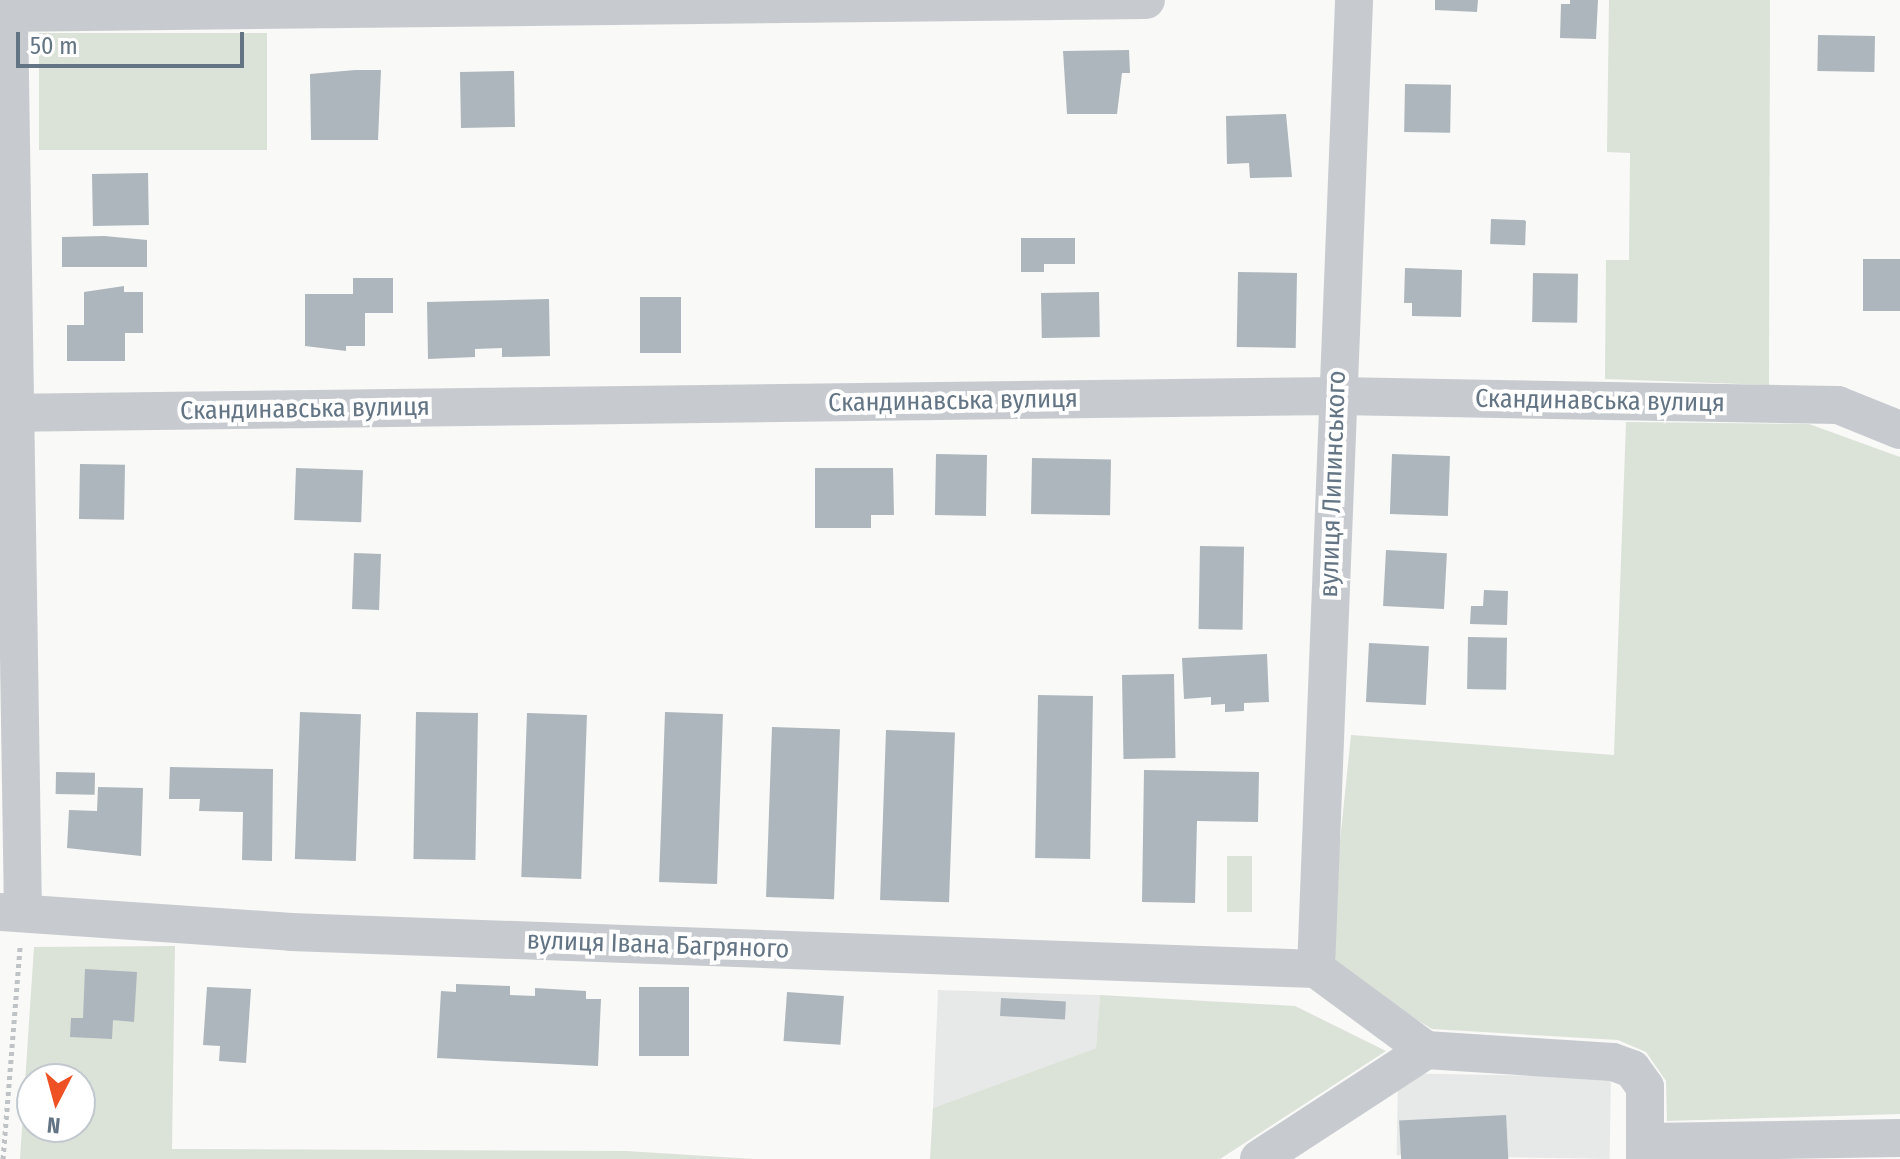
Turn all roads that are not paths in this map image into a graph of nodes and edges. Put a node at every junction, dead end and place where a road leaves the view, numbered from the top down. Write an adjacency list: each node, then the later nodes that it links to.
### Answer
1 (1146, 0): 3 (street)
2 (1354, 0): 4 (street, вулиця Липинського)
3 (5, 13): 5 (street)
4 (1336, 396): 5 (street, Скандинавська вулиця); 6 (street, Скандинавська вулиця); 8 (street, вулиця Липинського)
5 (9, 413): 7 (street)
6 (1900, 430)
7 (11, 912): 8 (street, вулиця Івана Багряного)
8 (1316, 969): 9 (street)
9 (1426, 1050): 11 (street); 12 (street)
10 (1900, 1138): 11 (street)
11 (1646, 1150)
12 (1259, 1159)

